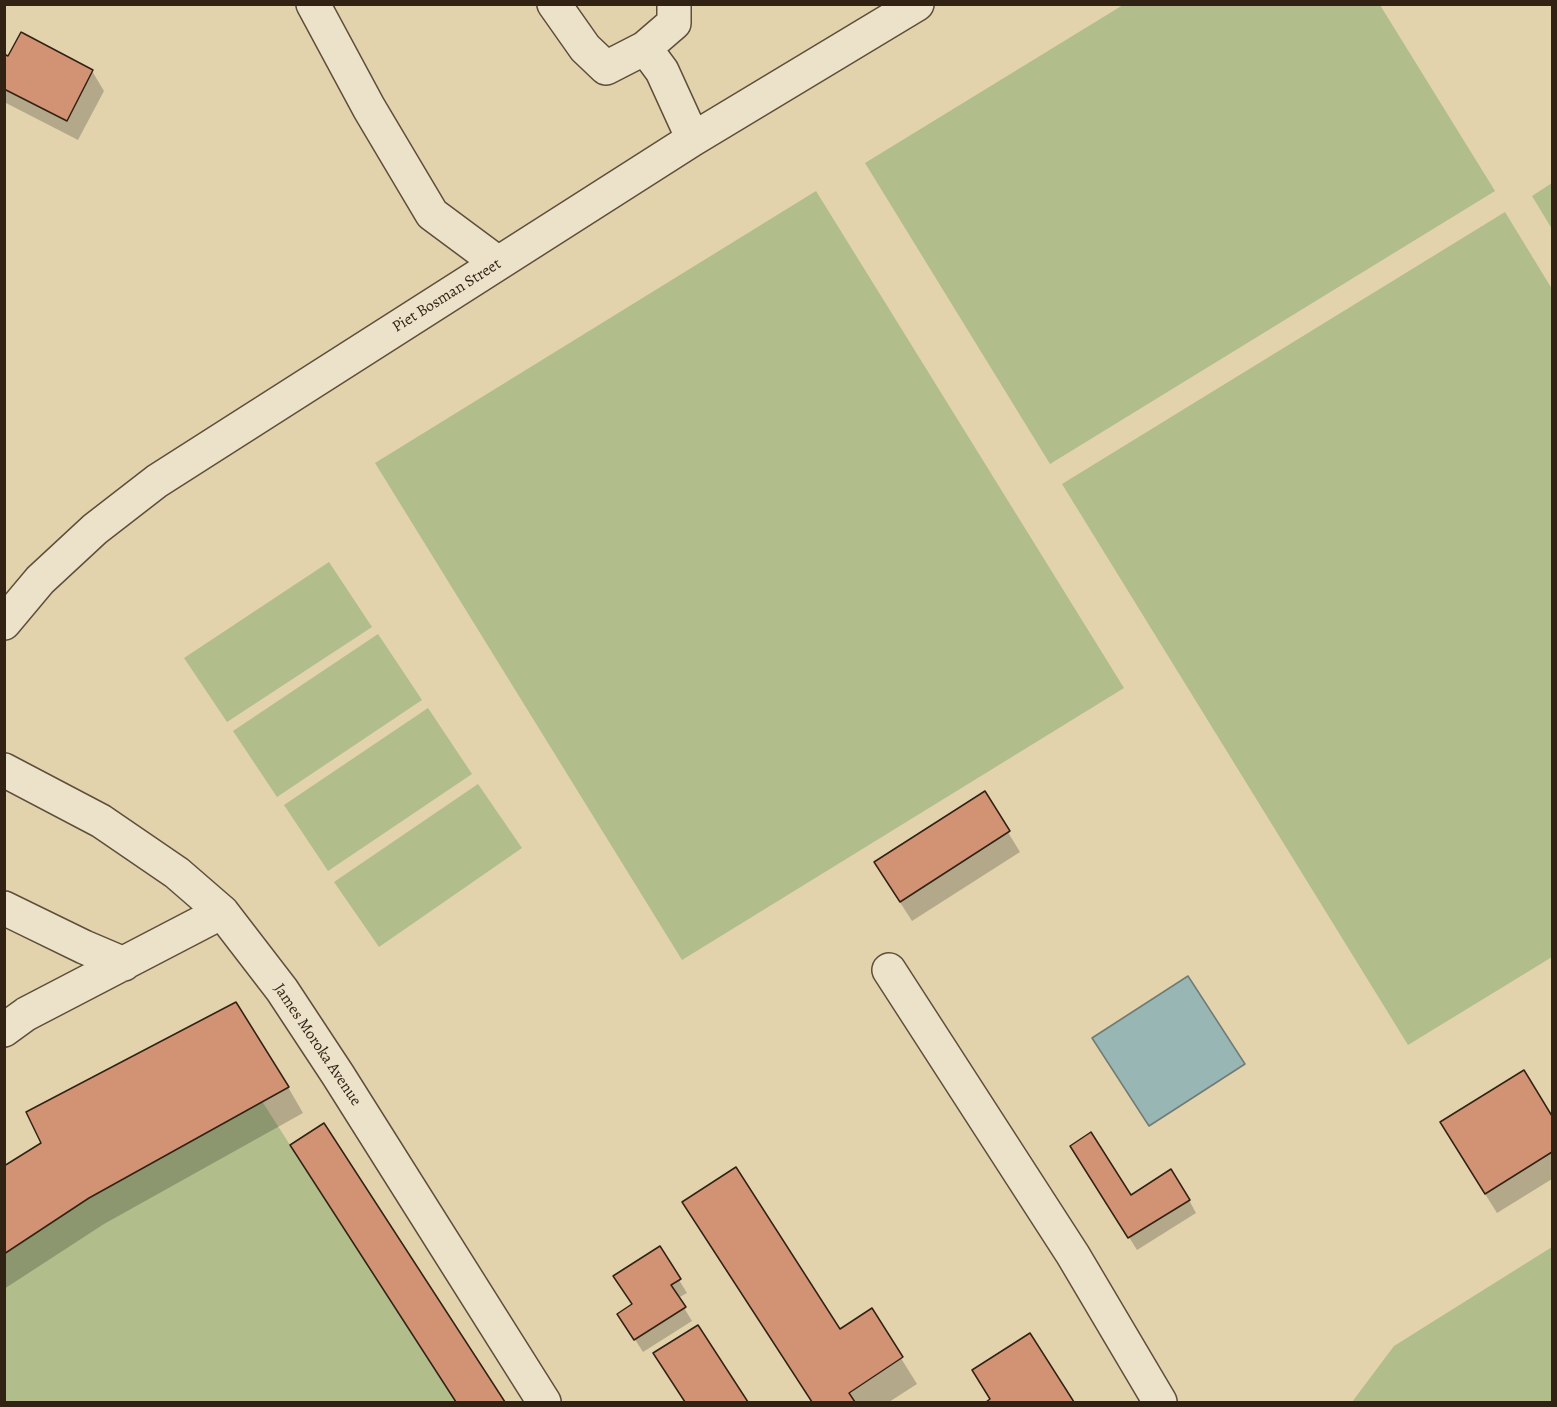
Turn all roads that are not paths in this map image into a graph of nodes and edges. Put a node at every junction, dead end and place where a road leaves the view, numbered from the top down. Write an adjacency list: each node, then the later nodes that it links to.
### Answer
1 (313, 4): 7 (street)
2 (554, 4): 5 (street)
3 (674, 4): 5 (street)
4 (917, 4): 6 (street, Piet Bosman Street)
5 (645, 48): 6 (street)
6 (693, 139): 7 (street, Piet Bosman Street)
7 (498, 263): 8 (street, Piet Bosman Street)
8 (4, 623)
9 (4, 770): 10 (street, James Moroka Avenue)
10 (222, 912): 12 (street); 15 (street, James Moroka Avenue)
11 (8, 916): 12 (street)
12 (124, 964): 14 (street)
13 (889, 970): 16 (street)
14 (4, 1030)
15 (544, 1402)
16 (1160, 1402)

